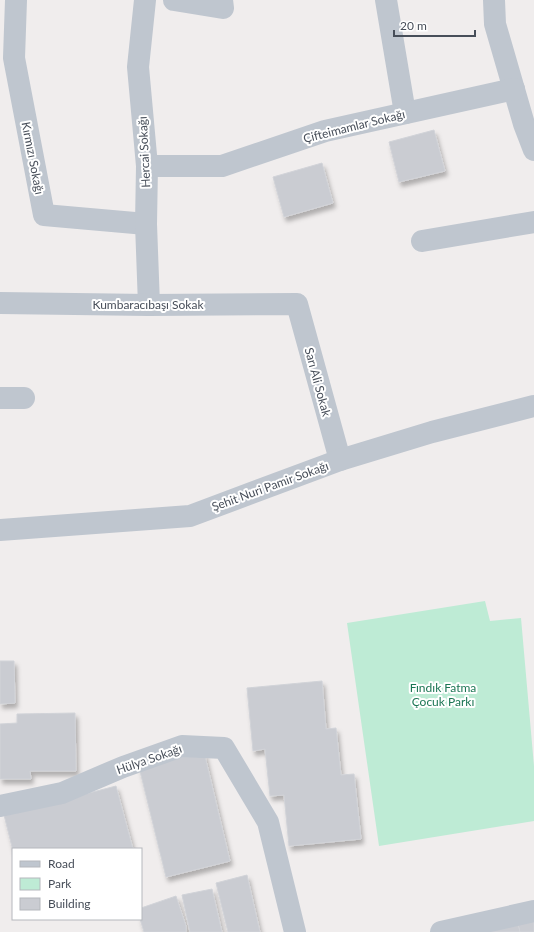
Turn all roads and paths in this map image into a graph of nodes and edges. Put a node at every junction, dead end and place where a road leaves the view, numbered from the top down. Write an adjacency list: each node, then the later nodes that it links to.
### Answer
1 (16, 0): 12 (street, Kırmızı Sokağı)
2 (144, 0): 10 (street, Hercai Sokağı)
3 (174, 0): 6 (street)
4 (386, 0): 8 (street)
5 (494, 0): 7 (street)
6 (223, 4)
7 (514, 89): 8 (street, Çifteimamlar Sokağı); 9 (street)
8 (405, 113): 10 (street, Çifteimamlar Sokağı)
9 (534, 150)
10 (147, 166): 12 (street, Hercai Sokağı)
11 (534, 222): 13 (street)
12 (146, 224): 15 (street, Hercai Sokağı)
13 (422, 241)
14 (0, 303): 15 (street, Kumbaracıbaşı Sokak)
15 (149, 304): 16 (street, Kumbaracıbaşı Sokak)
16 (297, 304): 20 (street, Sarı Ali Sokak)
17 (0, 398): 18 (street)
18 (24, 398)
19 (534, 406): 20 (street, Şehit Nuri Pamir Sokağı)
20 (340, 460): 21 (street, Şehit Nuri Pamir Sokağı)
21 (0, 530)
22 (0, 806): 24 (street, Hülya Sokağı)
23 (534, 911): 25 (street)
24 (295, 932)
25 (441, 932)

